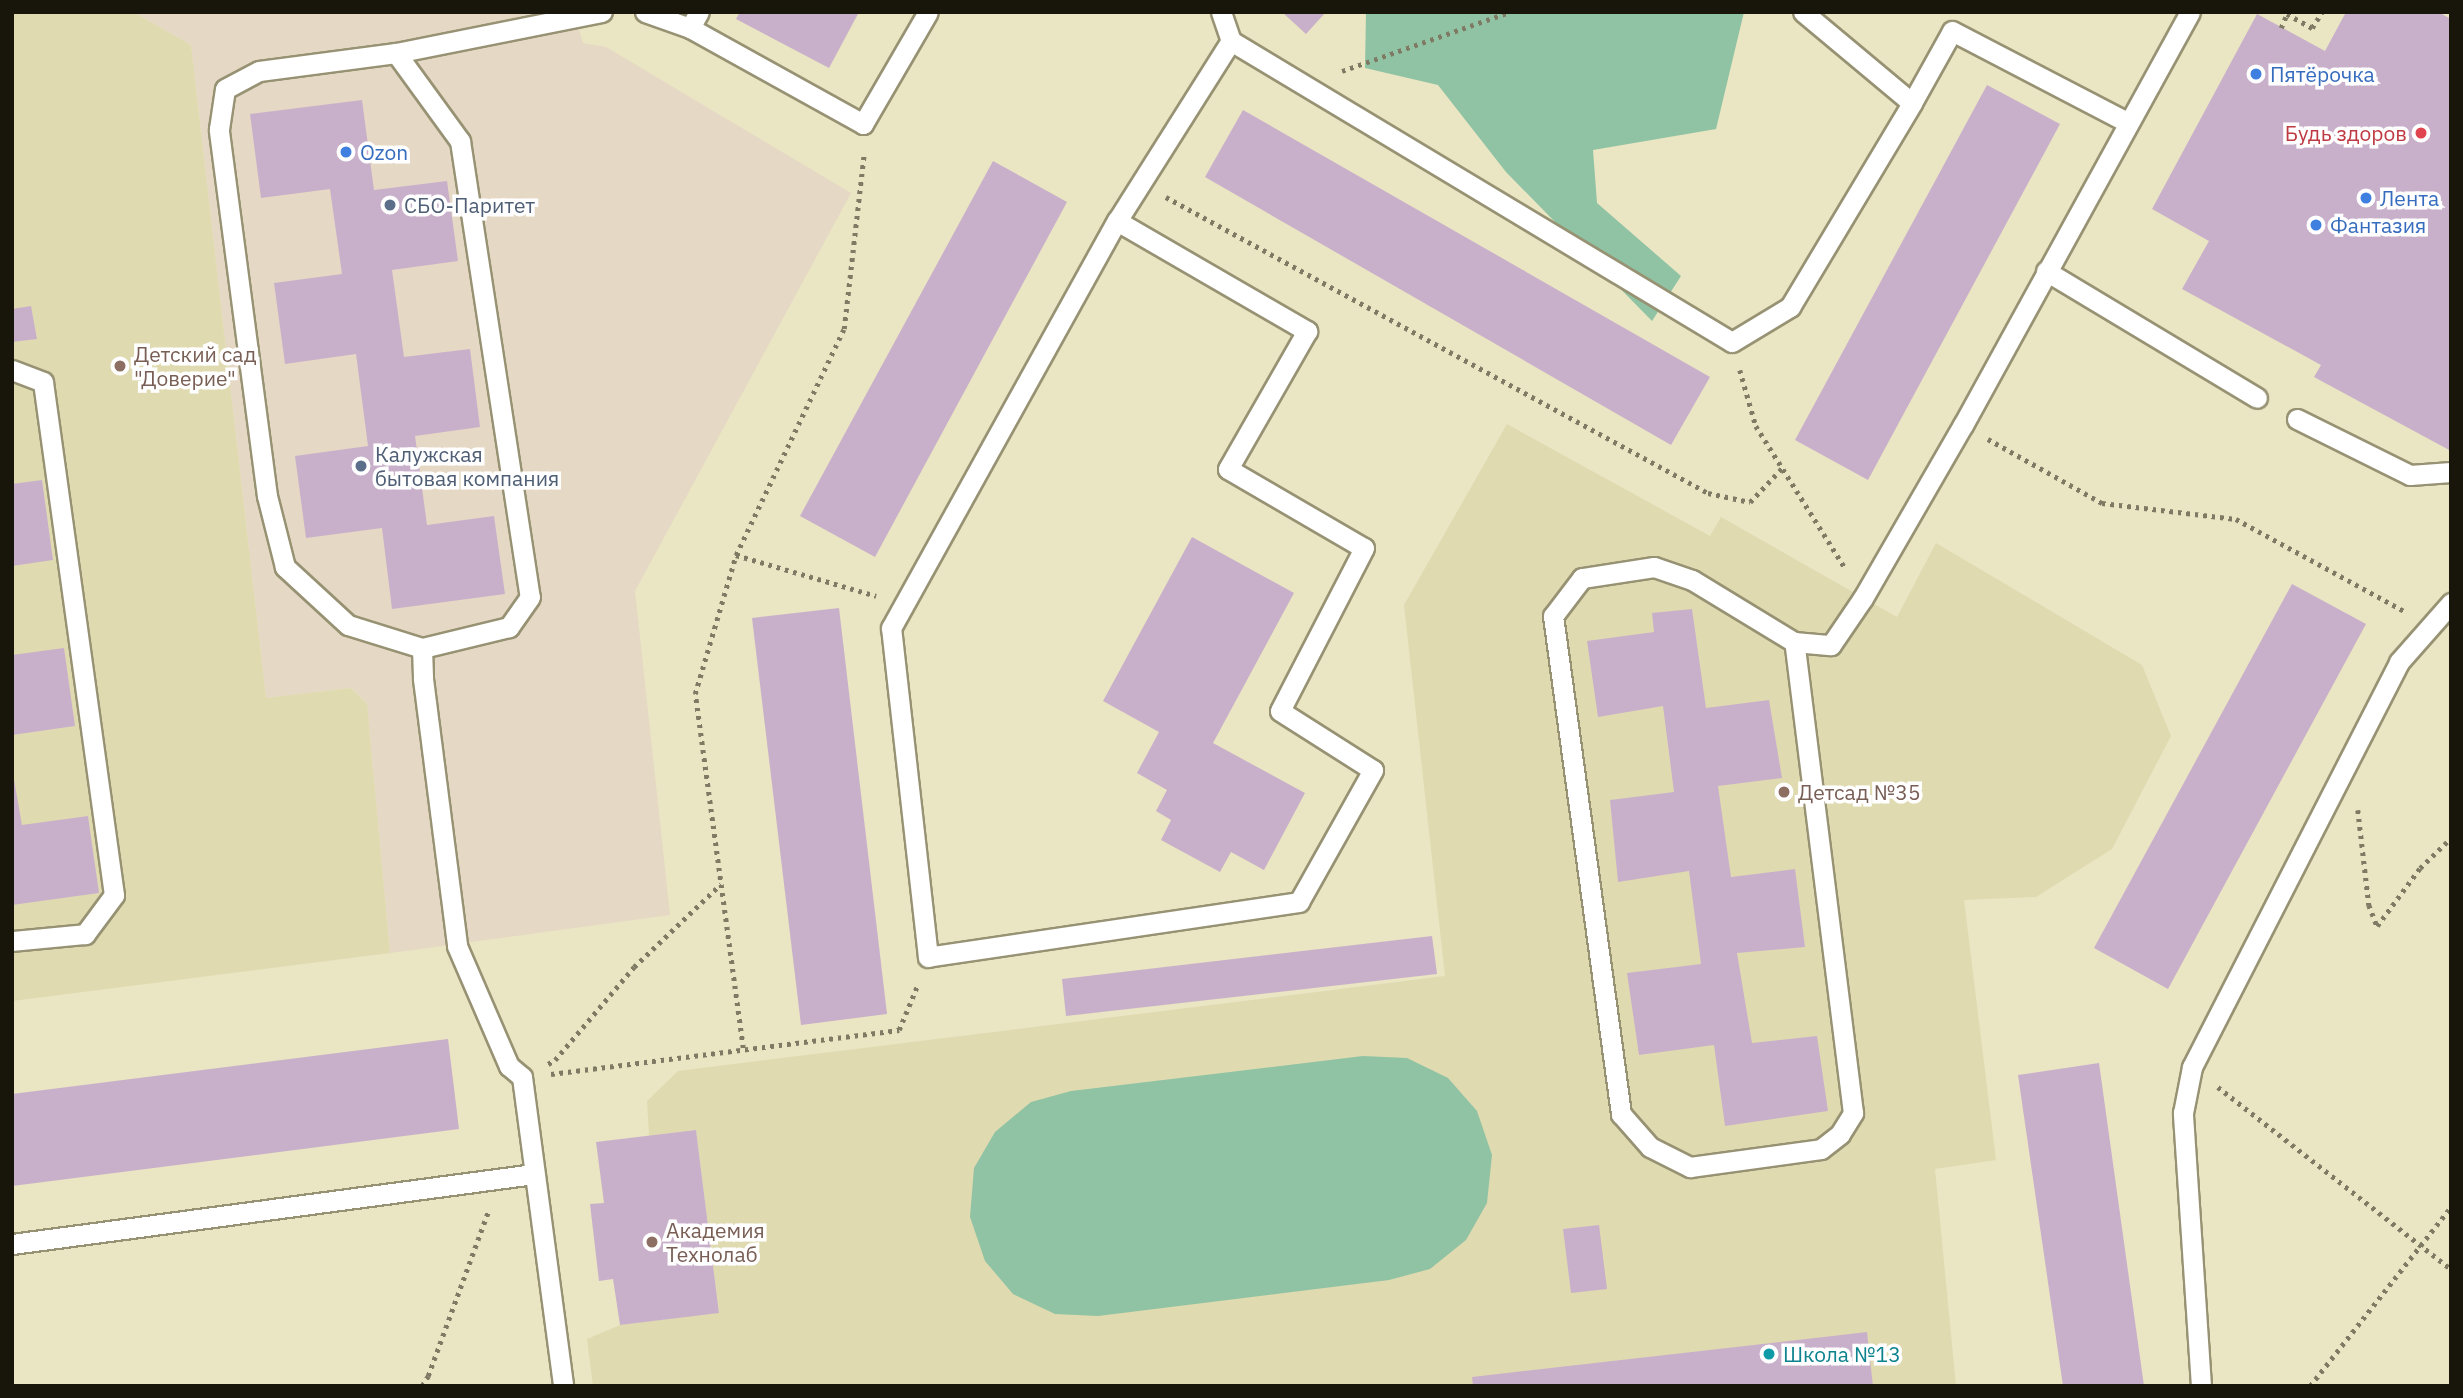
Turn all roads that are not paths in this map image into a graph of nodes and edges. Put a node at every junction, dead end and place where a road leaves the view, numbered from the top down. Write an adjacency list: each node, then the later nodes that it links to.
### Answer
1 (602, 12): 9 (lane)
2 (645, 12): 7 (lane)
3 (928, 12): 7 (lane)
4 (1221, 12): 8 (lane)
5 (1803, 12): 10 (lane)
6 (2190, 12): 11 (lane)
7 (695, 20)
8 (1231, 41): 10 (lane); 12 (lane)
9 (396, 53): 20 (lane); 20 (lane)
10 (1912, 103): 11 (lane)
11 (2129, 123): 13 (lane)
12 (1117, 221): 12 (lane)
13 (2046, 271): 15 (lane); 19 (lane)
14 (12, 370): 21 (lane)
15 (2257, 398)
16 (2297, 419): 17 (lane)
17 (2451, 472)
18 (2451, 603): 25 (lane)
19 (1794, 642): 19 (lane)
20 (422, 648): 22 (lane)
21 (12, 941)
22 (534, 1174): 23 (lane); 24 (lane)
23 (12, 1244)
24 (563, 1386)
25 (2201, 1386)

